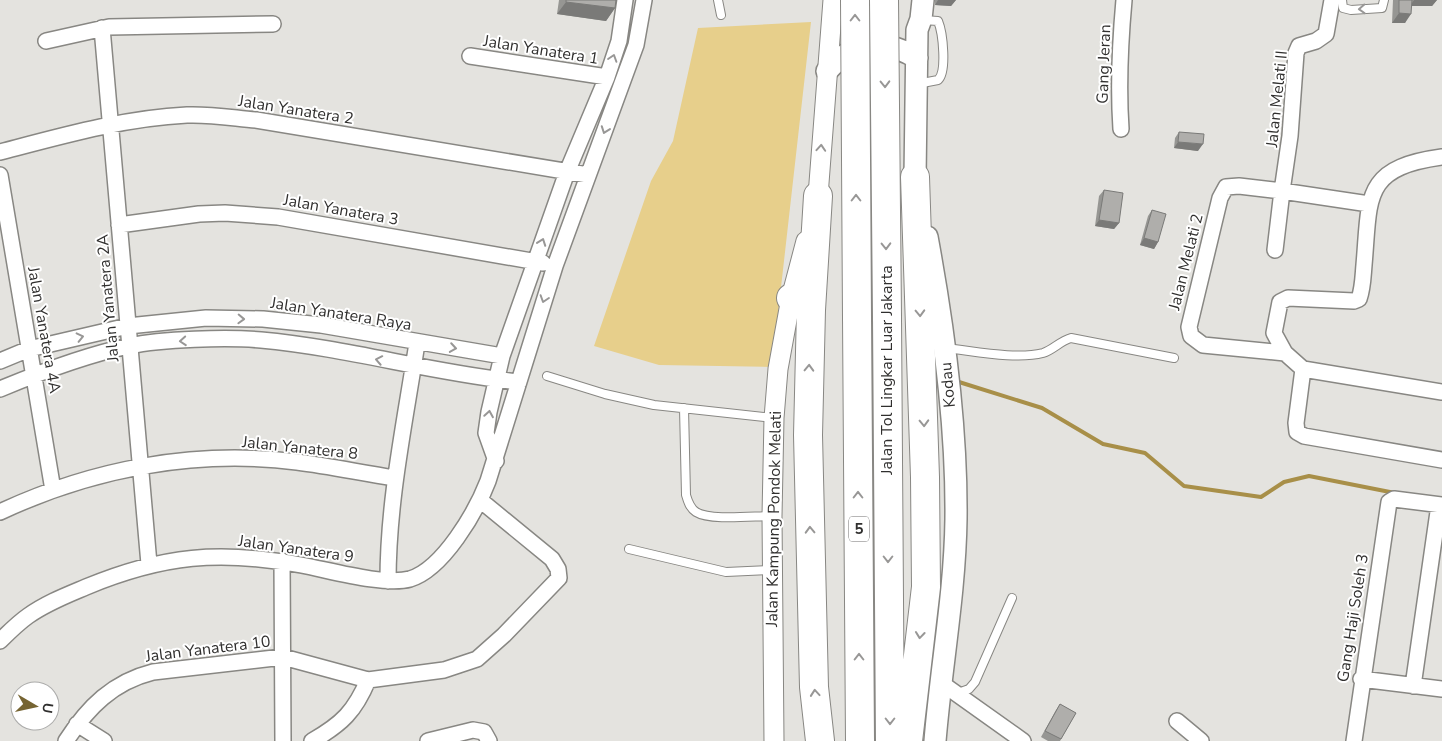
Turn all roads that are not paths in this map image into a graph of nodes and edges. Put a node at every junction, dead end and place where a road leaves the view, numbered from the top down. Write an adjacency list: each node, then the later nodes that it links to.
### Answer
1 (624, 0): 19 (street, one-way to 1)
2 (644, 0): 27 (street, one-way to 27)
3 (718, 0): 12 (lane)
4 (833, 0): 18 (street)
5 (855, 0): 89 (highway, Jalan Tol Lingkar Luar Jakarta / 5, one-way to 5, bridge)
6 (884, 0): 90 (highway, Jalan Tol Lingkar Luar Jakarta / 5, one-way to 90, bridge)
7 (1124, 0): 22 (street, Gang Jeran)
8 (1332, 0): 29 (street, Jalan Melati II)
9 (1342, 0): 10 (lane, one-way to 9)
10 (1384, 0)
11 (917, 13): 17 (main road, Kodau); 20 (lane)
12 (722, 15)
13 (273, 24): 14 (street)
14 (102, 28): 15 (street); 21 (street, Jalan Yanatera 2A)
15 (46, 41)
16 (470, 56): 19 (street, Jalan Yanatera 1)
17 (917, 58): 18 (main road); 20 (main road, Kodau)
18 (827, 71): 30 (street, one-way to 18)
19 (607, 78): 25 (street)
20 (916, 84): 28 (main road, Kodau)
21 (110, 125): 23 (street, Jalan Yanatera 2); 25 (street, Jalan Yanatera 2); 32 (street, Jalan Yanatera 2A)
22 (1121, 130)
23 (0, 152)
24 (1442, 157): 31 (street)
25 (567, 172): 27 (street, Jalan Yanatera 2); 35 (street, one-way to 25)
26 (0, 175): 34 (street, Jalan Yanatera 4A)
27 (588, 175): 36 (street)
28 (915, 177): 41 (main road, Kodau); 91 (highway, one-way to 91)
29 (1282, 191): 31 (street); 33 (street); 43 (street, Jalan Melati 2)
30 (818, 196): 37 (highway)
31 (1369, 204): 43 (street)
32 (119, 225): 35 (street, Jalan Yanatera 3); 38 (street, Jalan Yanatera 2A)
33 (1275, 250)
34 (7, 256): 42 (street, Jalan Yanatera 4A)
35 (535, 262): 36 (street, Jalan Yanatera 3); 44 (street)
36 (555, 266): 52 (street, one-way to 52)
37 (801, 304): 56 (street, Jalan Kampung Pondok Melati); 88 (highway, one-way to 37)
38 (128, 326): 39 (street, Jalan Yanatera Raya, one-way to 39); 40 (street, Jalan Yanatera 2A); 42 (street, Jalan Yanatera Raya, one-way to 38)
39 (417, 343): 44 (street, Jalan Yanatera Raya, one-way to 44); 47 (street)
40 (130, 346): 47 (street, one-way to 40); 49 (street); 59 (street, Jalan Yanatera 2A)
41 (945, 348): 45 (lane); 77 (main road, Kodau)
42 (29, 349): 46 (street, Jalan Yanatera Raya); 49 (street, Jalan Yanatera 4A)
43 (1285, 353): 48 (street)
44 (502, 356): 51 (street)
45 (1174, 358)
46 (0, 361)
47 (413, 367): 51 (street); 60 (street)
48 (1303, 369): 54 (street); 57 (street)
49 (34, 375): 53 (street); 61 (street, Jalan Yanatera 4A)
50 (547, 376): 55 (lane)
51 (496, 380): 52 (street); 58 (street, one-way to 51)
52 (519, 382): 58 (street)
53 (0, 389)
54 (1442, 392)
55 (684, 408): 56 (lane); 65 (lane)
56 (774, 418): 65 (street, Jalan Kampung Pondok Melati)
57 (1442, 460)
58 (496, 461): 62 (street)
59 (140, 466): 60 (street, Jalan Yanatera 8); 61 (street, Jalan Yanatera 8); 68 (street, Jalan Yanatera 2A)
60 (394, 478): 70 (street)
61 (53, 490): 64 (street, Jalan Yanatera 8)
62 (480, 500): 70 (street, Jalan Yanatera 9); 75 (street, Jalan Yanatera 10)
63 (1441, 505): 74 (street, Gang Haji Soleh 3); 76 (street)
64 (0, 512)
65 (772, 516): 69 (street, Jalan Kampung Pondok Melati)
66 (629, 549): 69 (lane)
67 (282, 561): 68 (street, Jalan Yanatera 9); 70 (street, Jalan Yanatera 9); 73 (street)
68 (149, 564): 72 (street, Jalan Yanatera 9)
69 (772, 570): 87 (street, Jalan Kampung Pondok Melati)
70 (388, 580)
71 (1012, 598): 77 (lane)
72 (0, 641)
73 (283, 657): 75 (street, Jalan Yanatera 10); 80 (street, Jalan Yanatera 10); 84 (street)
74 (1361, 679): 76 (street); 95 (street, Gang Haji Soleh 3)
75 (368, 680): 81 (street)
76 (1413, 686): 78 (street)
77 (949, 688): 92 (main road, Kodau); 93 (street)
78 (1442, 689)
79 (1177, 721): 94 (street)
80 (77, 724): 82 (street, Jalan Yanatera 10); 83 (street)
81 (314, 740)
82 (66, 741)
83 (104, 741)
84 (283, 741)
85 (428, 741): 86 (street)
86 (488, 741)
87 (774, 741)
88 (820, 741)
89 (860, 741)
90 (890, 741)
91 (908, 741)
92 (935, 741)
93 (1023, 741)
94 (1201, 741)
95 (1354, 741)

